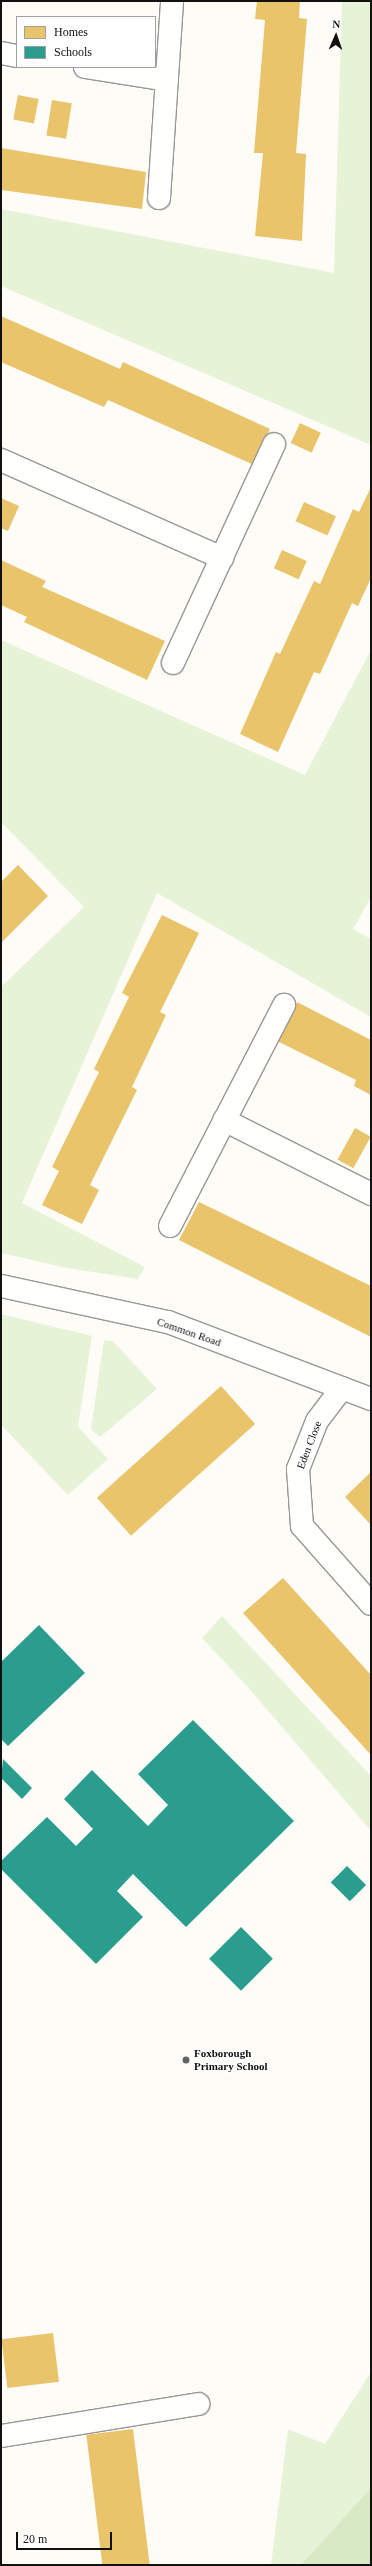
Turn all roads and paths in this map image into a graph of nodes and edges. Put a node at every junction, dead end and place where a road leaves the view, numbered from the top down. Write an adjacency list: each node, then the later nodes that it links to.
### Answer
1 (172, 1): 5 (street)
2 (1, 53): 3 (street)
3 (16, 56)
4 (91, 68): 5 (street)
5 (167, 80): 6 (street)
6 (159, 198)
7 (274, 444): 9 (street)
8 (1, 460): 9 (street)
9 (222, 558): 10 (street)
10 (173, 664)
11 (284, 1005): 12 (street)
12 (224, 1120): 13 (street); 14 (street)
13 (371, 1194)
14 (170, 1226)
15 (1, 1286): 16 (street, Common Road)
16 (342, 1388): 17 (street, Common Road); 18 (street, Eden Close)
17 (371, 1399)
18 (371, 1604)
19 (198, 2404): 20 (street)
20 (1, 2436)

